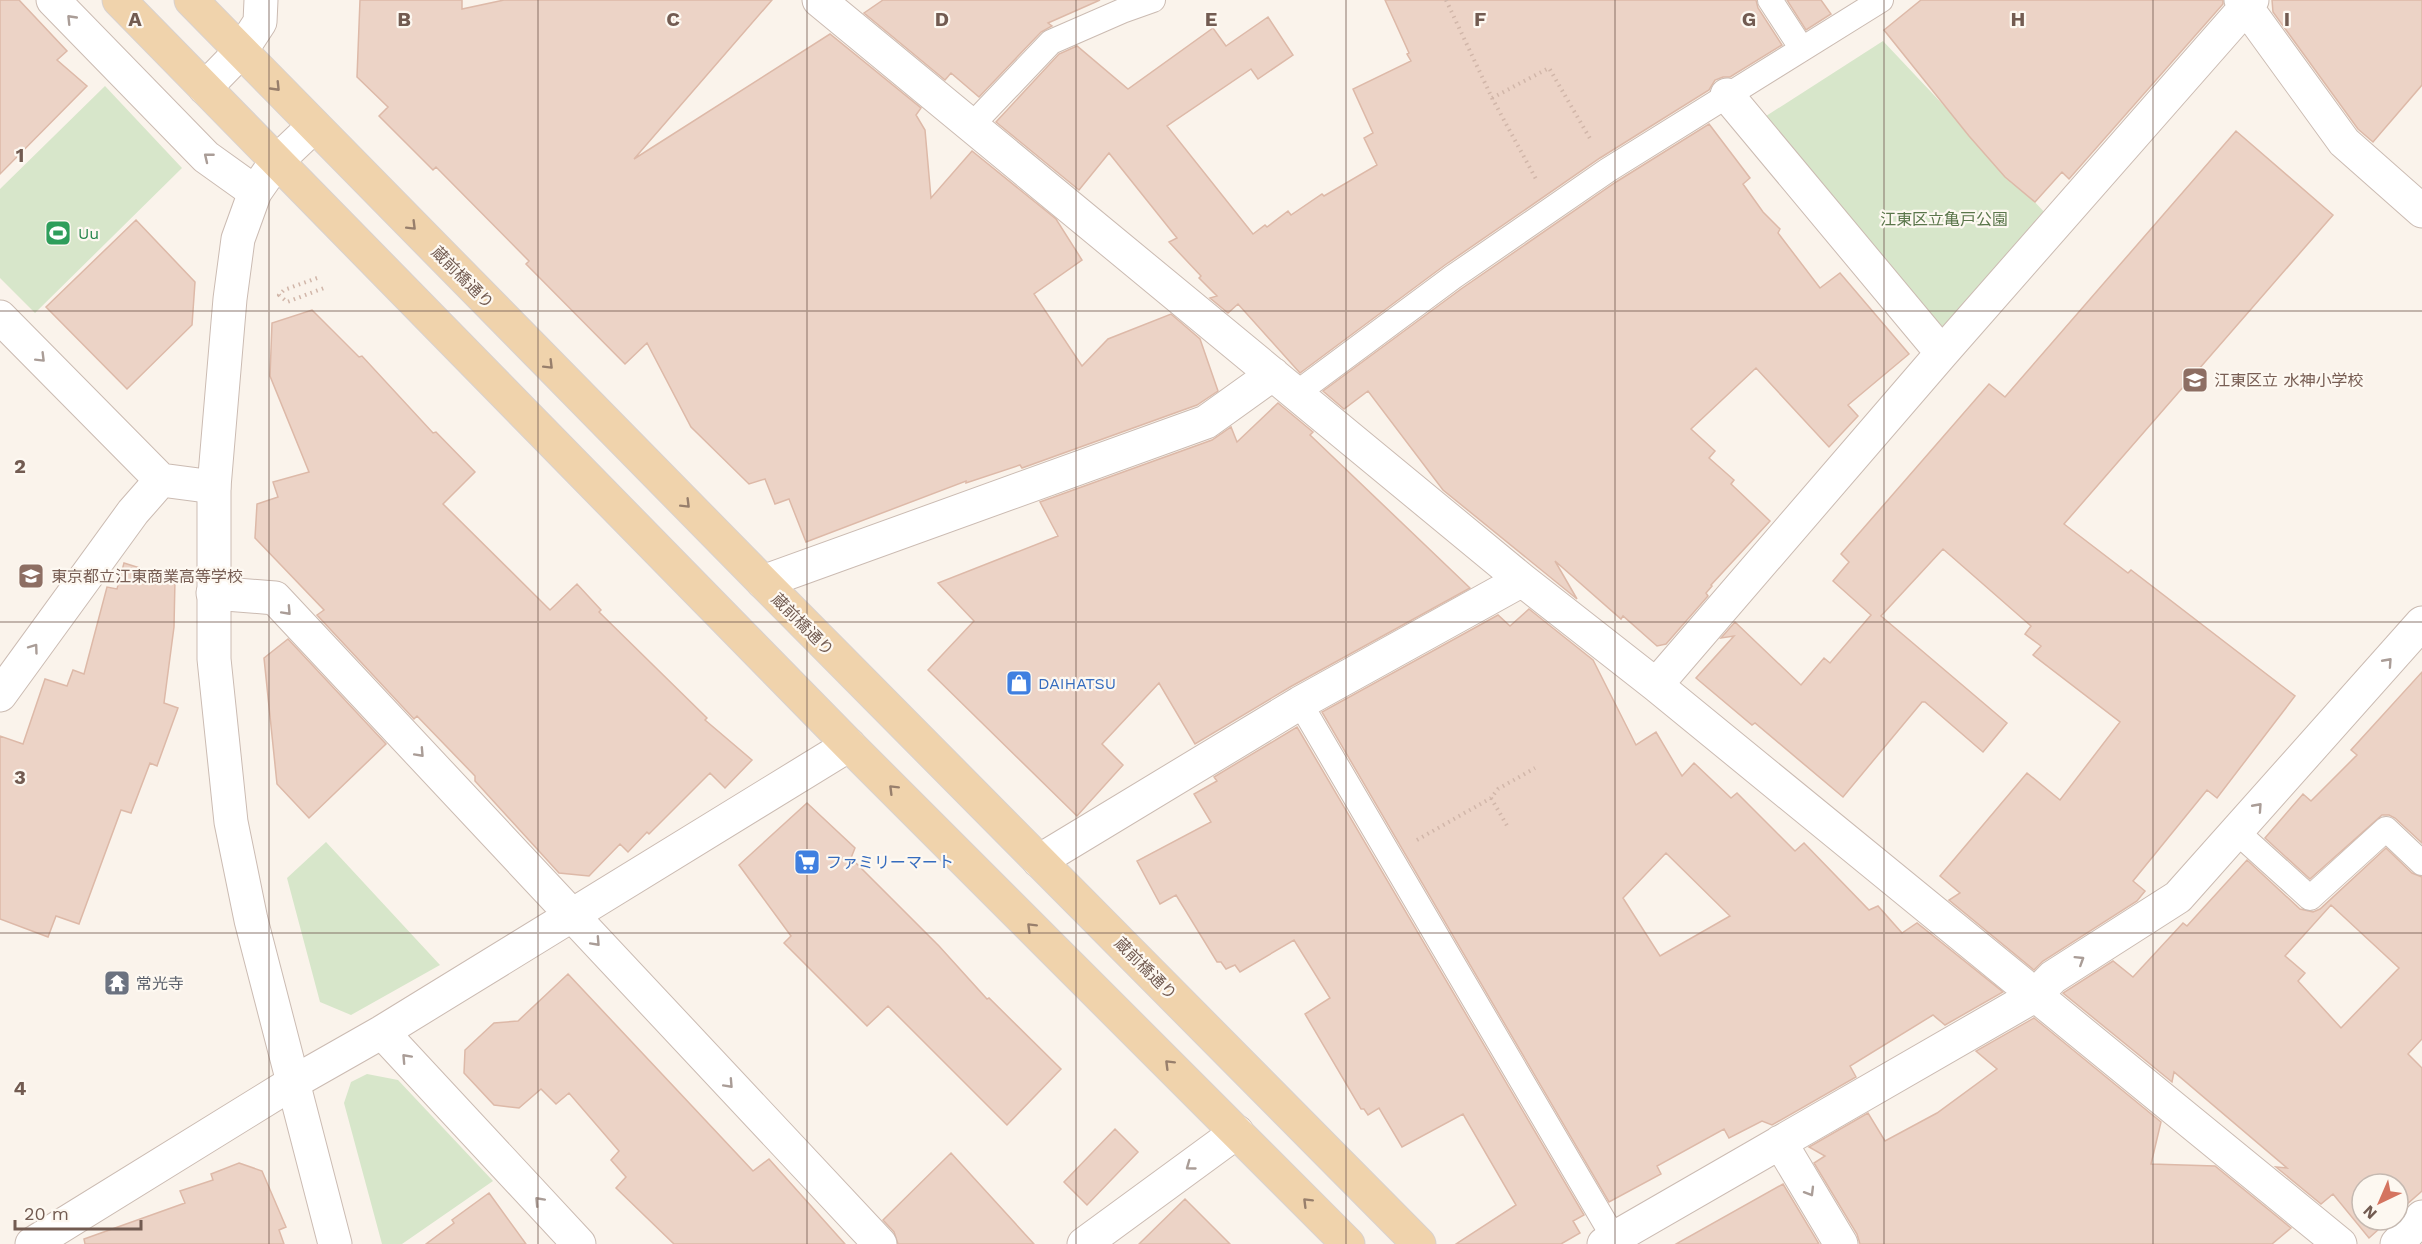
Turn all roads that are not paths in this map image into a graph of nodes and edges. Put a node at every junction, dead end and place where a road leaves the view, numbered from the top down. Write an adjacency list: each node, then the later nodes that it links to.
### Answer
1 (53, 0): 17 (street, one-way to 1)
2 (119, 0): 12 (main road)
3 (190, 0): 11 (main road, 蔵前橋通り)
4 (261, 0): 11 (street)
5 (819, 0): 14 (street)
6 (1153, 0): 14 (lane)
7 (1770, 0): 10 (lane)
8 (1881, 0): 10 (lane)
9 (2247, 2): 18 (street); 20 (street)
10 (1802, 49): 13 (lane)
11 (241, 51): 12 (street); 15 (main road, 蔵前橋通り, one-way to 15)
12 (205, 88): 16 (main road)
13 (1727, 95): 20 (street); 21 (lane)
14 (972, 125): 21 (street)
15 (314, 126): 16 (street); 25 (main road, 蔵前橋通り, one-way to 25)
16 (276, 162): 17 (street); 31 (main road)
17 (255, 192): 23 (street)
18 (2422, 211)
19 (0, 317): 22 (street, one-way to 22)
20 (1942, 353): 28 (street)
21 (1285, 383): 24 (street); 25 (street)
22 (161, 480): 23 (street); 29 (street, one-way to 22)
23 (214, 487): 26 (street)
24 (1522, 580): 28 (street); 30 (street)
25 (763, 582): 33 (main road, 蔵前橋通り)
26 (213, 593): 35 (street, one-way to 35); 38 (street)
27 (2422, 623): 32 (street, one-way to 27)
28 (1656, 685): 36 (street)
29 (0, 695)
30 (1300, 703): 33 (street); 43 (lane)
31 (849, 746): 35 (street); 39 (main road, one-way to 31)
32 (2237, 832): 34 (lane); 36 (street, one-way to 32)
33 (1040, 861): 49 (main road, 蔵前橋通り)
34 (2422, 863)
35 (571, 916): 37 (street); 46 (street, one-way to 46)
36 (2034, 996): 40 (street); 51 (street)
37 (382, 1032): 38 (street); 45 (street, one-way to 37)
38 (294, 1082): 42 (street); 44 (street)
39 (1237, 1132): 47 (street, one-way to 47); 48 (main road, one-way to 39)
40 (1779, 1142): 43 (street); 50 (street, one-way to 50)
41 (2422, 1217): 52 (street)
42 (47, 1240)
43 (1609, 1241)
44 (335, 1244)
45 (579, 1244)
46 (880, 1244)
47 (1084, 1244)
48 (1348, 1244)
49 (1419, 1244)
50 (1841, 1244)
51 (2340, 1244)
52 (2397, 1244)

